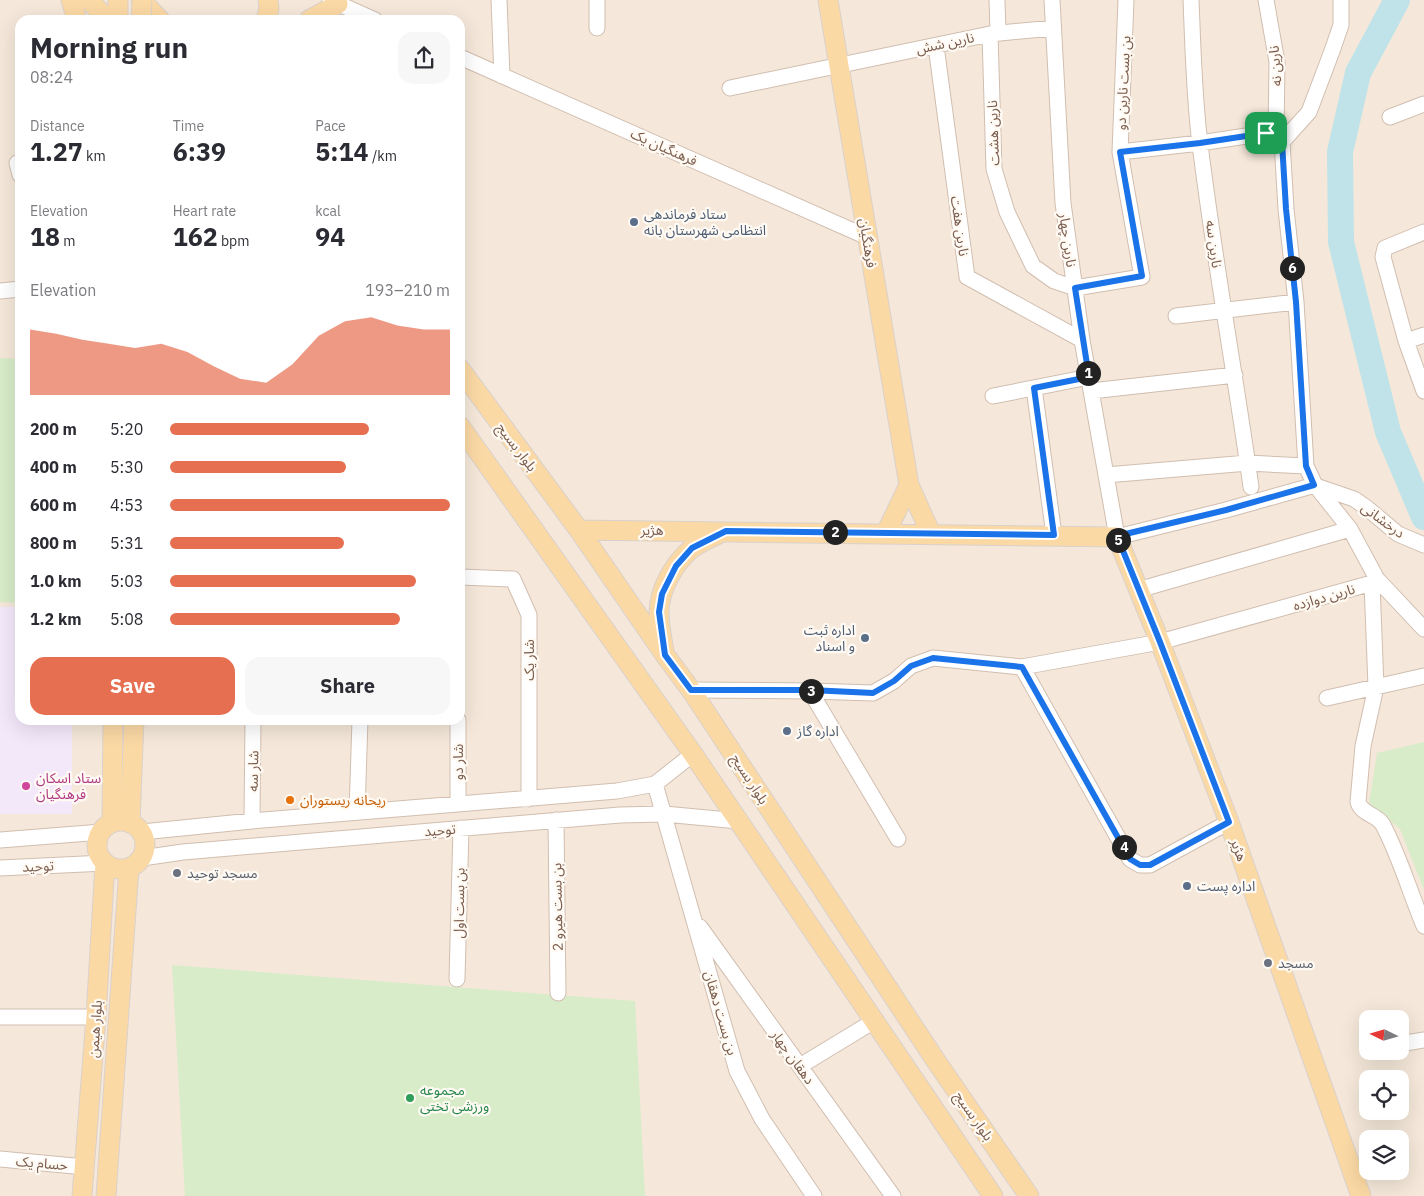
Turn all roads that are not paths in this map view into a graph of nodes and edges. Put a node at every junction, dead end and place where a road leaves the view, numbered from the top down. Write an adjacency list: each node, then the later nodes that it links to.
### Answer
1 (71, 0): 15 (main road)
2 (118, 0): 16 (main road)
3 (268, 0): 18 (main road)
4 (499, 0): 27 (street)
5 (597, 0): 21 (street)
6 (828, 0): 26 (main road, فرهنگیان)
7 (997, 0): 23 (street, نارین هشت)
8 (1052, 0): 22 (street, نارین چهار)
9 (1126, 0): 33 (street, بن بست نارین دو)
10 (1191, 0): 32 (street, نارین سه)
11 (1266, 0): 31 (street, نارین نه)
12 (1341, 0): 31 (street)
13 (334, 2): 19 (main road); 20 (street)
14 (147, 10): 17 (main road)
15 (76, 15)
16 (118, 15)
17 (160, 15)
18 (268, 15)
19 (316, 15)
20 (364, 15)
21 (597, 28)
22 (1053, 28): 23 (street, نارین شش); 36 (street, نارین چهار)
23 (994, 33): 24 (street, نارین شش); 36 (street, نارین هشت)
24 (936, 46): 26 (street, نارین شش); 43 (street, نارین هفت)
25 (465, 59): 27 (street, فرهنگیان یک)
26 (839, 65): 28 (street, نارین شش); 35 (main road, فرهنگیان)
27 (502, 76): 35 (street, فرهنگیان یک)
28 (730, 88)
29 (1424, 104): 30 (street)
30 (1390, 117)
31 (1279, 137): 32 (street); 39 (street, نارین نه)
32 (1200, 143): 33 (street); 40 (street, نارین سه)
33 (1120, 152): 36 (street, بن بست نارین دو)
34 (1424, 232): 44 (street)
35 (867, 237): 55 (main road, فرهنگیان)
36 (1075, 288): 43 (street, نارین چهار)
37 (15, 289): 38 (street)
38 (0, 291)
39 (1296, 302): 40 (street); 53 (street, نارین نه)
40 (1223, 310): 41 (street); 45 (street, نارین سه)
41 (1176, 316)
42 (1424, 335): 44 (street)
43 (1082, 340): 47 (street, نارین چهار)
44 (1406, 341): 49 (street)
45 (1234, 375): 47 (street); 52 (street, نارین سه)
46 (465, 380): 59 (main road, بلوار بسیج)
47 (1090, 384): 48 (street); 54 (street, نارین چهار)
48 (1034, 388): 50 (street); 63 (street)
49 (1424, 391)
50 (993, 396)
51 (465, 433): 83 (main road, بلوار بسیج)
52 (1248, 463): 53 (street); 54 (street); 57 (street, نارین سه)
53 (1306, 466): 56 (street, نارین نه)
54 (1106, 475): 64 (street, نارین چهار)
55 (909, 485): 61 (main road); 62 (main road, فرهنگیان)
56 (1314, 485): 58 (street); 64 (street); 65 (street, درخشانی)
57 (1251, 487)
58 (1350, 529): 67 (street); 68 (street)
59 (578, 530): 60 (main road, هژیر); 71 (main road, بلوار بسیج)
60 (726, 531): 61 (main road, هژیر); 71 (main road, هژیر)
61 (886, 533): 62 (main road, هژیر)
62 (931, 534): 63 (main road, هژیر)
63 (1054, 535): 64 (main road, هژیر)
64 (1117, 536): 68 (main road, هژیر)
65 (1424, 545)
66 (465, 577): 85 (street, شار یک)
67 (1374, 581): 69 (street); 70 (street, نارین دوازده); 74 (street)
68 (1138, 590): 70 (main road, هژیر)
69 (1424, 629)
70 (1160, 642): 72 (street, نارین دوازده); 92 (main road, هژیر)
71 (665, 655): 75 (main road, بلوار بسیج)
72 (1022, 667): 76 (street, نارین دوازده); 92 (street)
73 (1424, 676): 74 (street)
74 (1376, 687): 77 (street); 103 (street)
75 (691, 690): 76 (street, نارین دوازده); 121 (main road, بلوار بسیج)
76 (810, 690): 96 (street)
77 (1327, 698)
78 (113, 725): 93 (main road)
79 (133, 725): 93 (main road)
80 (253, 725): 90 (street, شار سه)
81 (360, 725): 87 (street)
82 (458, 725): 86 (street, شار دو)
83 (693, 754): 84 (street, توحید); 91 (main road, بلوار بسیج)
84 (654, 784): 85 (street, توحید); 88 (street, بن بست دهقان)
85 (529, 799): 86 (street, توحید)
86 (458, 804): 87 (street, توحید)
87 (357, 812): 90 (street, توحید)
88 (664, 814): 89 (street, توحید); 91 (street, توحید); 102 (street, بن بست دهقان)
89 (556, 820): 94 (street, توحید); 105 (street, بن بست هیرو 2)
90 (252, 821): 95 (street, توحید)
91 (739, 821): 109 (main road, بلوار بسیج)
92 (1229, 822): 122 (main road, هژیر)
93 (121, 827): 95 (street, توحید); 97 (street, توحید); 99 (main road); 100 (main road)
94 (461, 828): 98 (street, توحید); 104 (street, بن بست اول)
95 (181, 830): 98 (street)
96 (898, 839)
97 (0, 840)
98 (183, 852): 100 (street, توحید)
99 (105, 863): 100 (main road); 101 (street, توحید); 107 (main road, بلوار هیمن)
100 (136, 863): 108 (main road, بلوار هیمن)
101 (0, 868)
102 (694, 917): 112 (street, دهقان چهار); 118 (street, بن بست دهقان)
103 (1424, 926)
104 (457, 979)
105 (558, 993)
106 (0, 1017): 107 (street)
107 (96, 1017): 108 (main road); 114 (main road, بلوار هیمن)
108 (120, 1019): 115 (main road, بلوار هیمن)
109 (874, 1020): 112 (street); 120 (main road, بلوار بسیج)
110 (1424, 1040): 111 (street)
111 (1409, 1042)
112 (800, 1066): 119 (street, دهقان چهار)
113 (0, 1159): 114 (street, حسام یک)
114 (85, 1167): 115 (main road); 116 (main road, بلوار هیمن)
115 (108, 1169): 117 (main road, بلوار هیمن)
116 (82, 1196)
117 (106, 1196)
118 (814, 1196)
119 (892, 1196)
120 (993, 1196)
121 (1029, 1196)
122 (1361, 1196)

